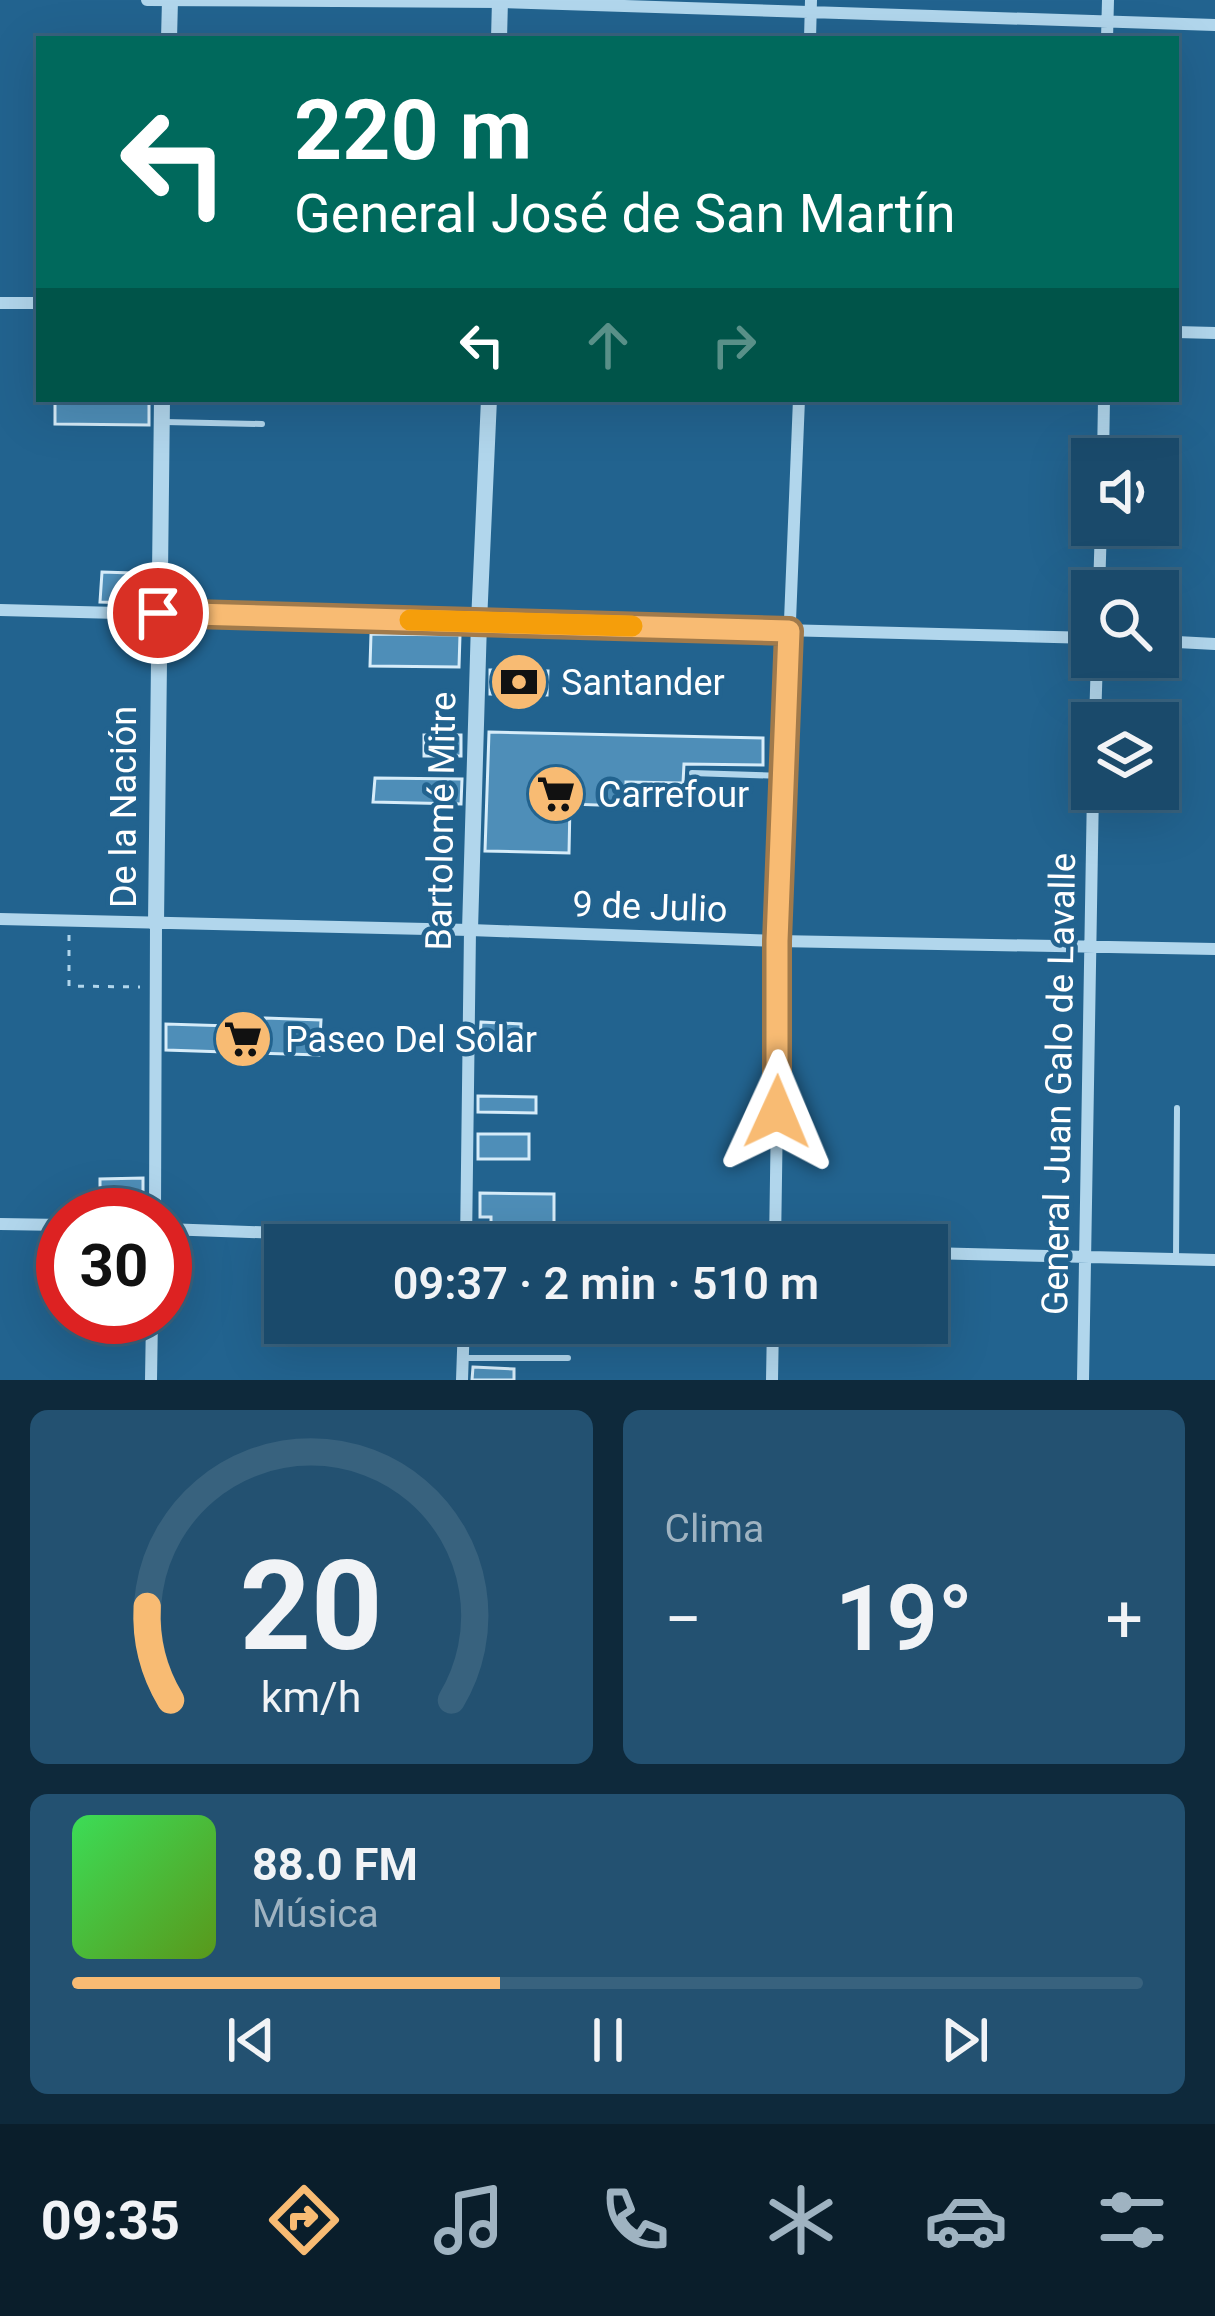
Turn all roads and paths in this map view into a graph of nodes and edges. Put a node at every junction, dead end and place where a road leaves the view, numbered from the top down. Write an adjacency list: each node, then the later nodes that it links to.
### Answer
1 (147, 0): 2 (street)
2 (170, 0): 4 (street); 8 (street)
3 (1108, 0): 6 (street)
4 (500, 1): 5 (street); 9 (street)
5 (810, 6): 6 (street)
6 (1108, 21): 7 (street); 10 (street)
7 (1215, 25)
8 (169, 36)
9 (500, 36)
10 (1107, 36)
11 (0, 303): 12 (street)
12 (36, 303)
13 (1179, 332): 14 (street)
14 (1215, 333)
15 (162, 402): 19 (street, De la Nación)
16 (489, 402): 24 (street, Bartolomé Mitre)
17 (799, 402): 25 (street)
18 (1104, 402): 21 (street)
19 (162, 422): 20 (lane); 23 (street, De la Nación)
20 (262, 424)
21 (1103, 438)
22 (0, 610): 23 (street)
23 (158, 613): 24 (street); 34 (street, De la Nación)
24 (479, 622): 25 (street); 35 (street, Bartolomé Mitre)
25 (789, 631): 26 (street); 30 (street)
26 (1071, 638)
27 (1179, 642): 28 (street)
28 (1215, 644)
29 (692, 773): 30 (lane)
30 (783, 776): 36 (street)
31 (1093, 810): 37 (street, General Juan Galo de Lavalle)
32 (0, 919): 33 (street, 9 de Julio)
33 (69, 922): 34 (street, 9 de Julio); 39 (path)
34 (156, 924): 35 (street, 9 de Julio); 39 (street, De la Nación)
35 (470, 929): 36 (street, 9 de Julio); 43 (street, Bartolomé Mitre)
36 (777, 941): 37 (street, 9 de Julio); 44 (street)
37 (1090, 946): 38 (street, 9 de Julio); 49 (street, General Juan Galo de Lavalle)
38 (1215, 949)
39 (155, 988): 41 (street, De la Nación)
40 (1177, 1108): 50 (lane)
41 (154, 1188)
42 (0, 1224): 45 (street)
43 (466, 1224)
44 (775, 1224)
45 (36, 1225)
46 (192, 1229): 47 (street)
47 (264, 1233)
48 (948, 1252): 49 (street)
49 (1086, 1255): 50 (street); 60 (street, General Juan Galo de Lavalle)
50 (1176, 1258): 51 (street)
51 (1215, 1260)
52 (152, 1344): 57 (street)
53 (463, 1344): 55 (street)
54 (773, 1344): 59 (street)
55 (463, 1358): 56 (lane); 58 (street)
56 (568, 1358)
57 (151, 1380)
58 (462, 1380)
59 (772, 1380)
60 (1083, 1380)

